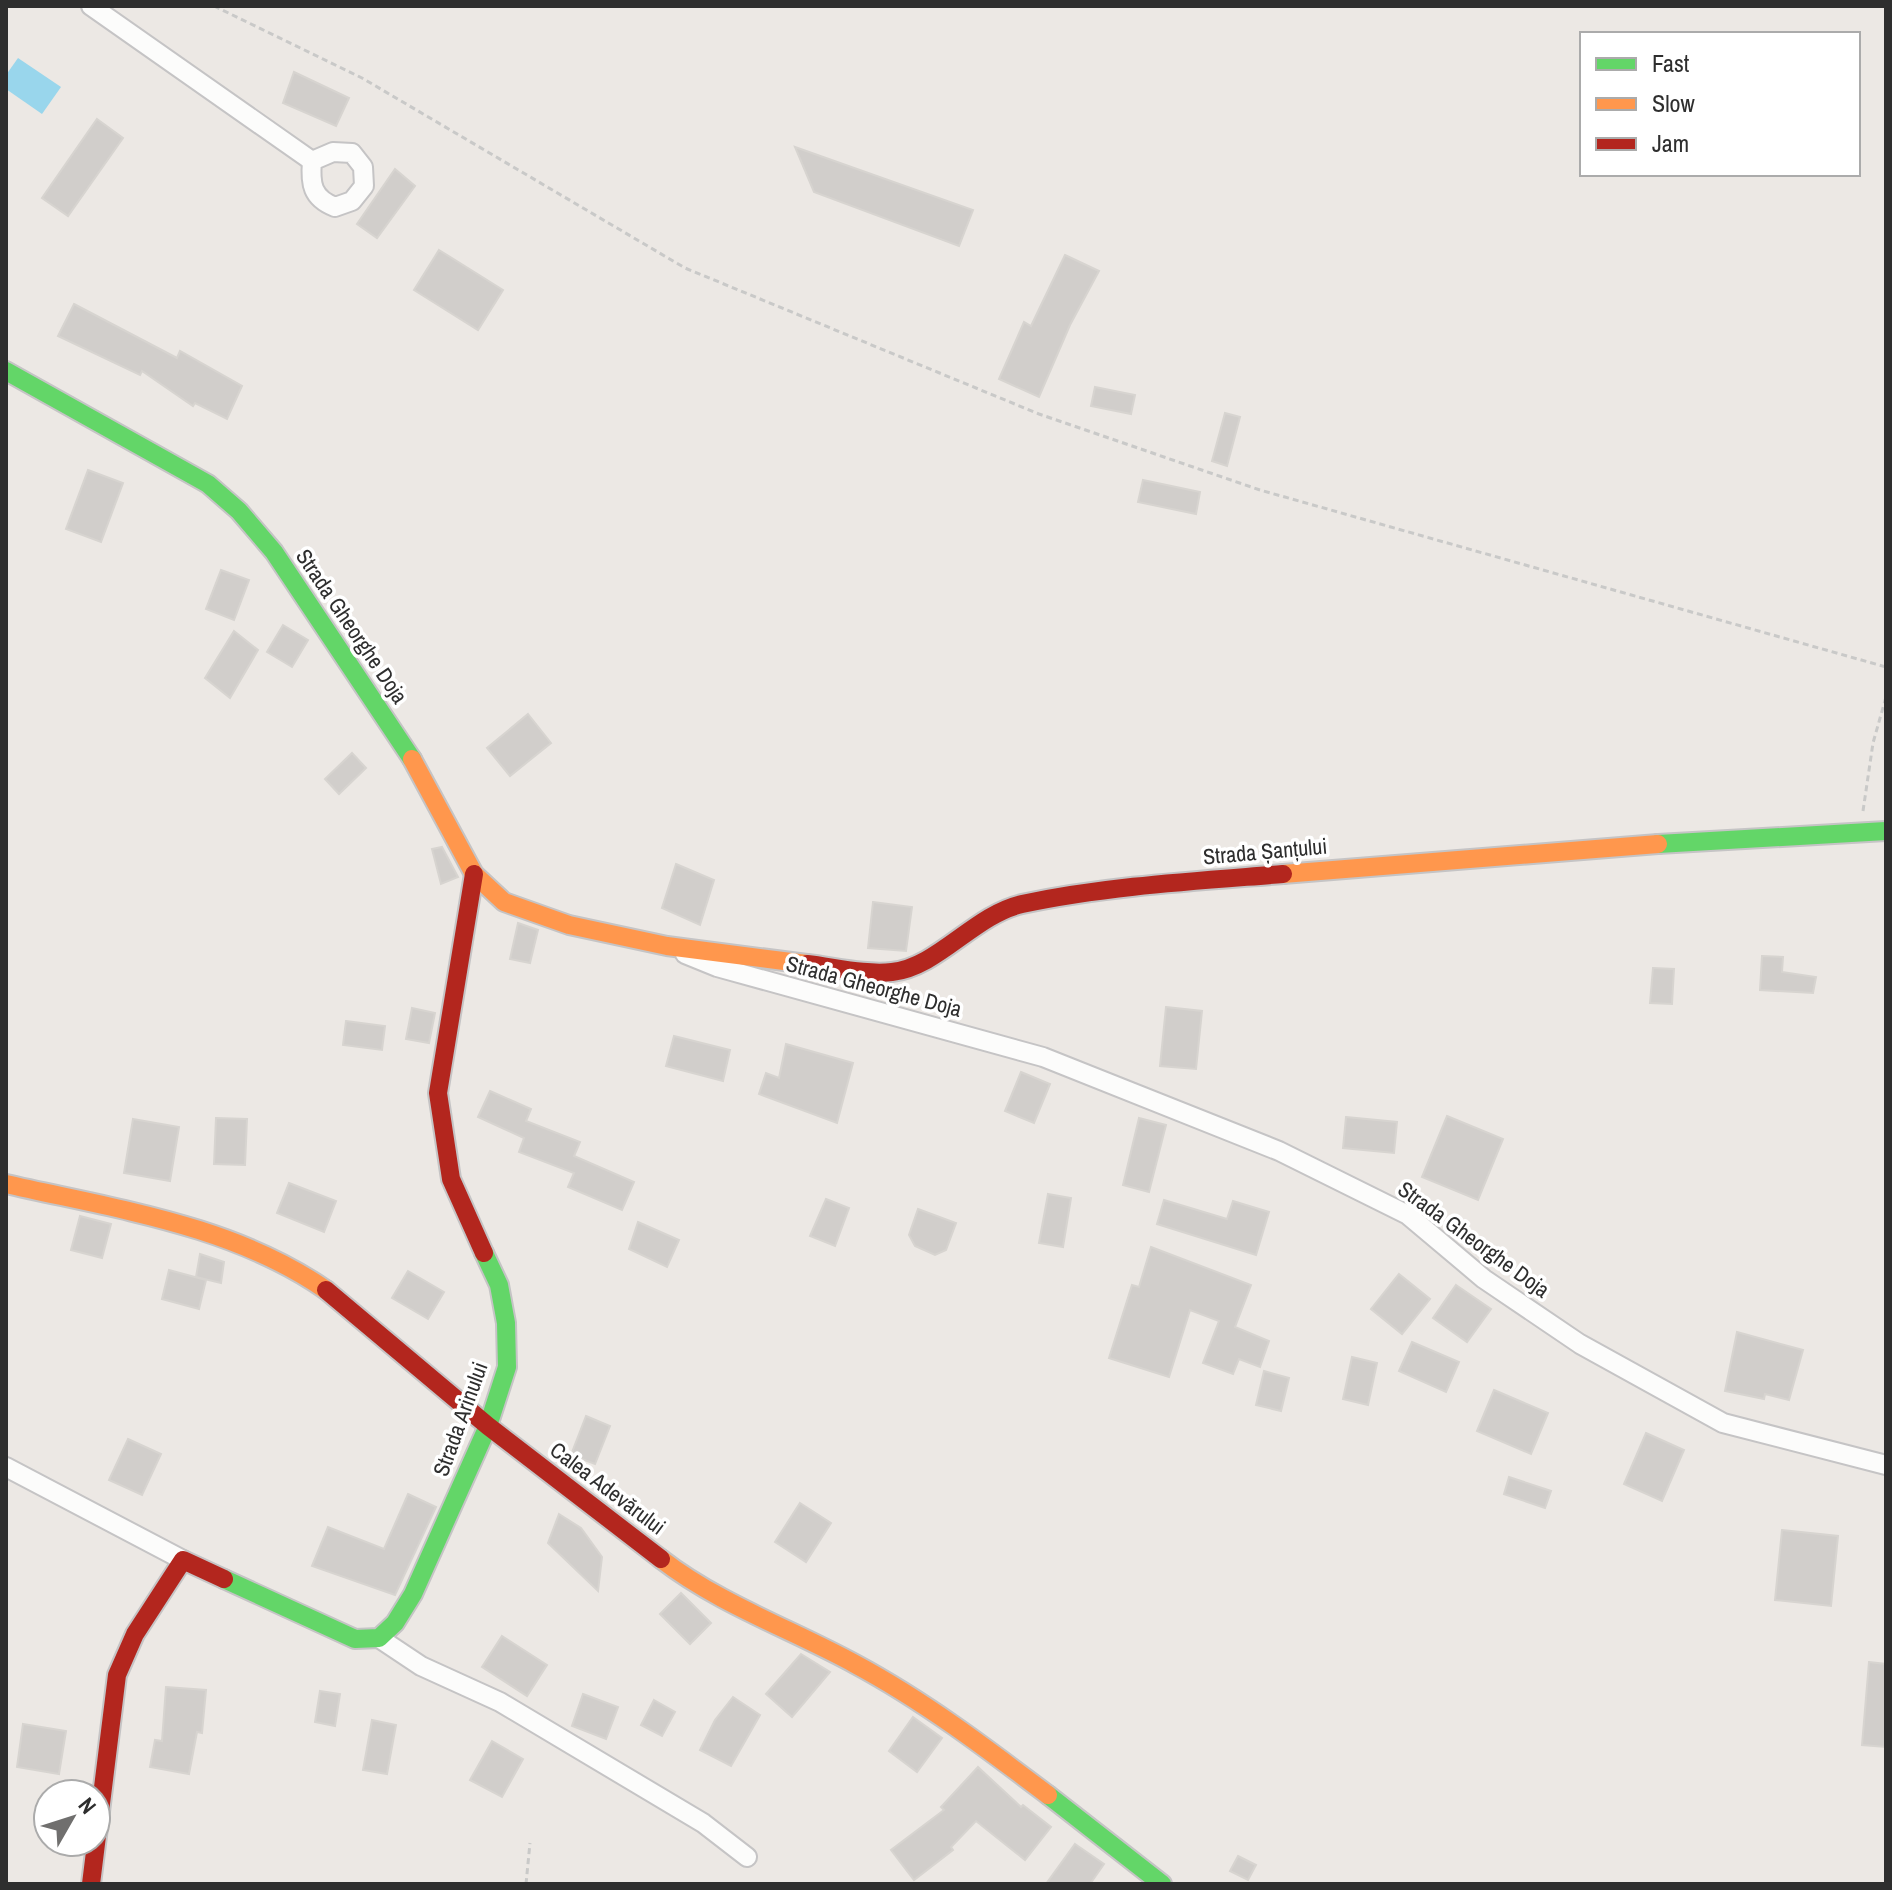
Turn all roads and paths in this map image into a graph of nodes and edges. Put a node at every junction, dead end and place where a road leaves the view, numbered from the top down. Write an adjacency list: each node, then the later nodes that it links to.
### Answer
1 (91, 6): 3 (street)
2 (214, 6): 5 (path)
3 (312, 161)
4 (6, 371): 9 (street, Strada Gheorghe Doja)
5 (1886, 667)
6 (1886, 697): 7 (path)
7 (1861, 831): 8 (street, Strada Șanțului); 10 (street, Strada Șanțului)
8 (1886, 831)
9 (474, 874): 10 (street, Strada Gheorghe Doja); 12 (street, Strada Arinului)
10 (667, 946): 13 (street, Strada Gheorghe Doja)
11 (6, 1184): 12 (street, Calea Adevărului)
12 (488, 1426): 16 (street, Strada Arinului); 21 (street, Calea Adevărului)
13 (1886, 1465)
14 (6, 1467): 15 (street)
15 (183, 1560): 16 (street); 19 (street)
16 (379, 1638): 18 (street)
17 (530, 1843): 20 (path)
18 (747, 1857)
19 (91, 1884)
20 (526, 1884)
21 (1162, 1884)

